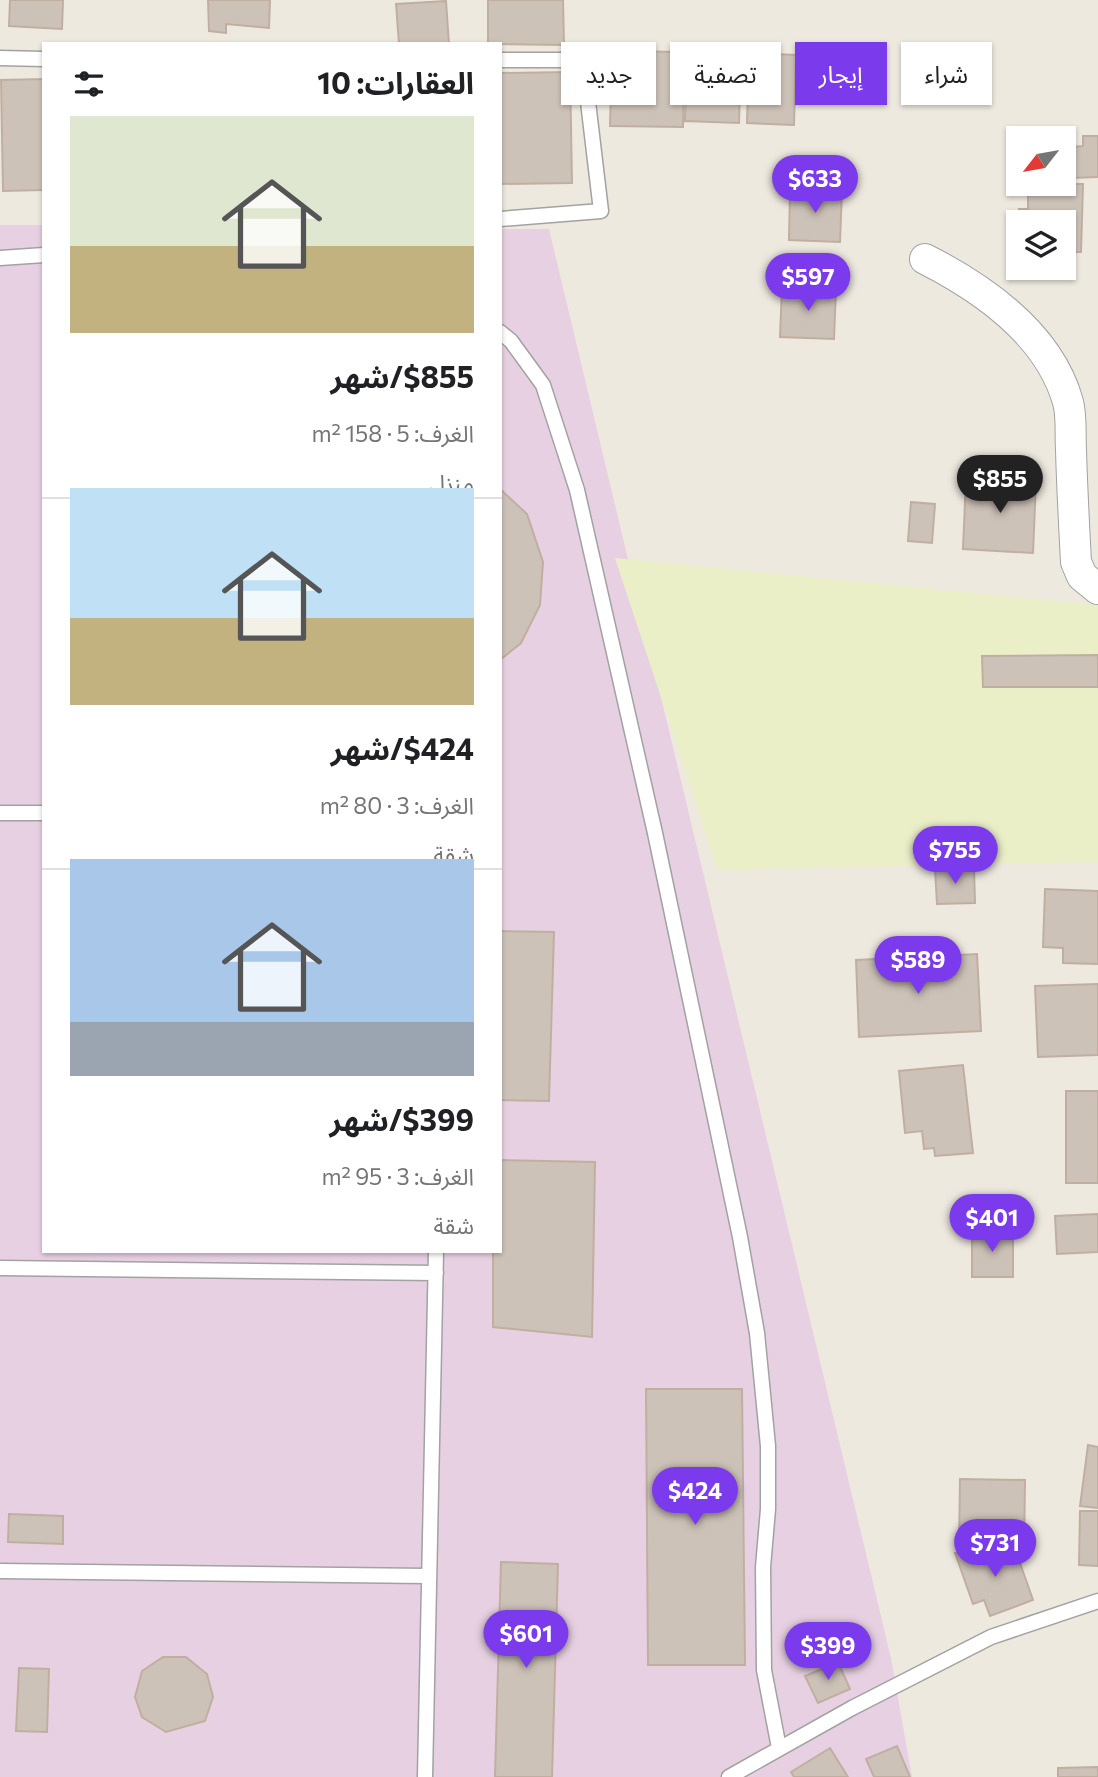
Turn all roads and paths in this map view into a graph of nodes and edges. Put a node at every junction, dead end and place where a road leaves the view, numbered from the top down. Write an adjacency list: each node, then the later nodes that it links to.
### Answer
1 (0, 58): 2 (lane)
2 (42, 58)
3 (502, 60): 4 (lane)
4 (502, 219)
5 (42, 255): 6 (lane)
6 (0, 258)
7 (925, 259): 9 (street)
8 (502, 334): 18 (lane)
9 (1098, 589)
10 (0, 813): 11 (lane)
11 (42, 813)
12 (436, 1253): 14 (lane)
13 (0, 1268): 14 (lane)
14 (436, 1273): 16 (lane)
15 (0, 1571): 16 (lane)
16 (428, 1576): 19 (lane)
17 (1098, 1601): 18 (lane)
18 (779, 1748): 20 (lane)
19 (425, 1777)
20 (729, 1777)

